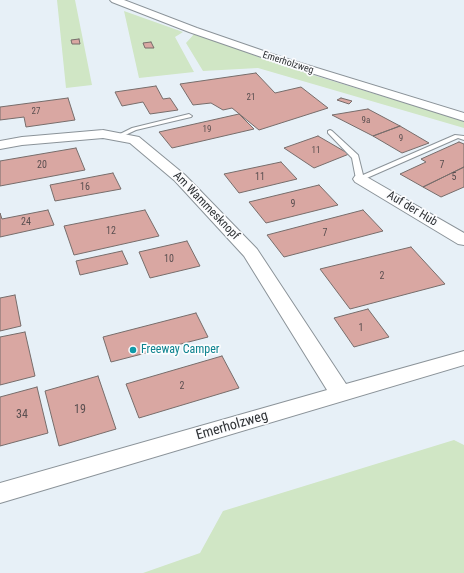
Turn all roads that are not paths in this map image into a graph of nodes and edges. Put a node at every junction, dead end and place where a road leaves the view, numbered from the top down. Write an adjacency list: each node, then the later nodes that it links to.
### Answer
1 (115, 0): 3 (street, Emerholzweg)
2 (189, 116): 5 (lane)
3 (464, 117)
4 (330, 132): 8 (lane)
5 (119, 136): 7 (street, Am Wammesknopf); 11 (street, Am Wammesknopf)
6 (464, 138): 8 (lane)
7 (0, 145)
8 (360, 179): 9 (street, Auf der Hub)
9 (464, 240)
10 (464, 358): 11 (street, Emerholzweg)
11 (341, 394): 12 (street, Emerholzweg)
12 (0, 493)

